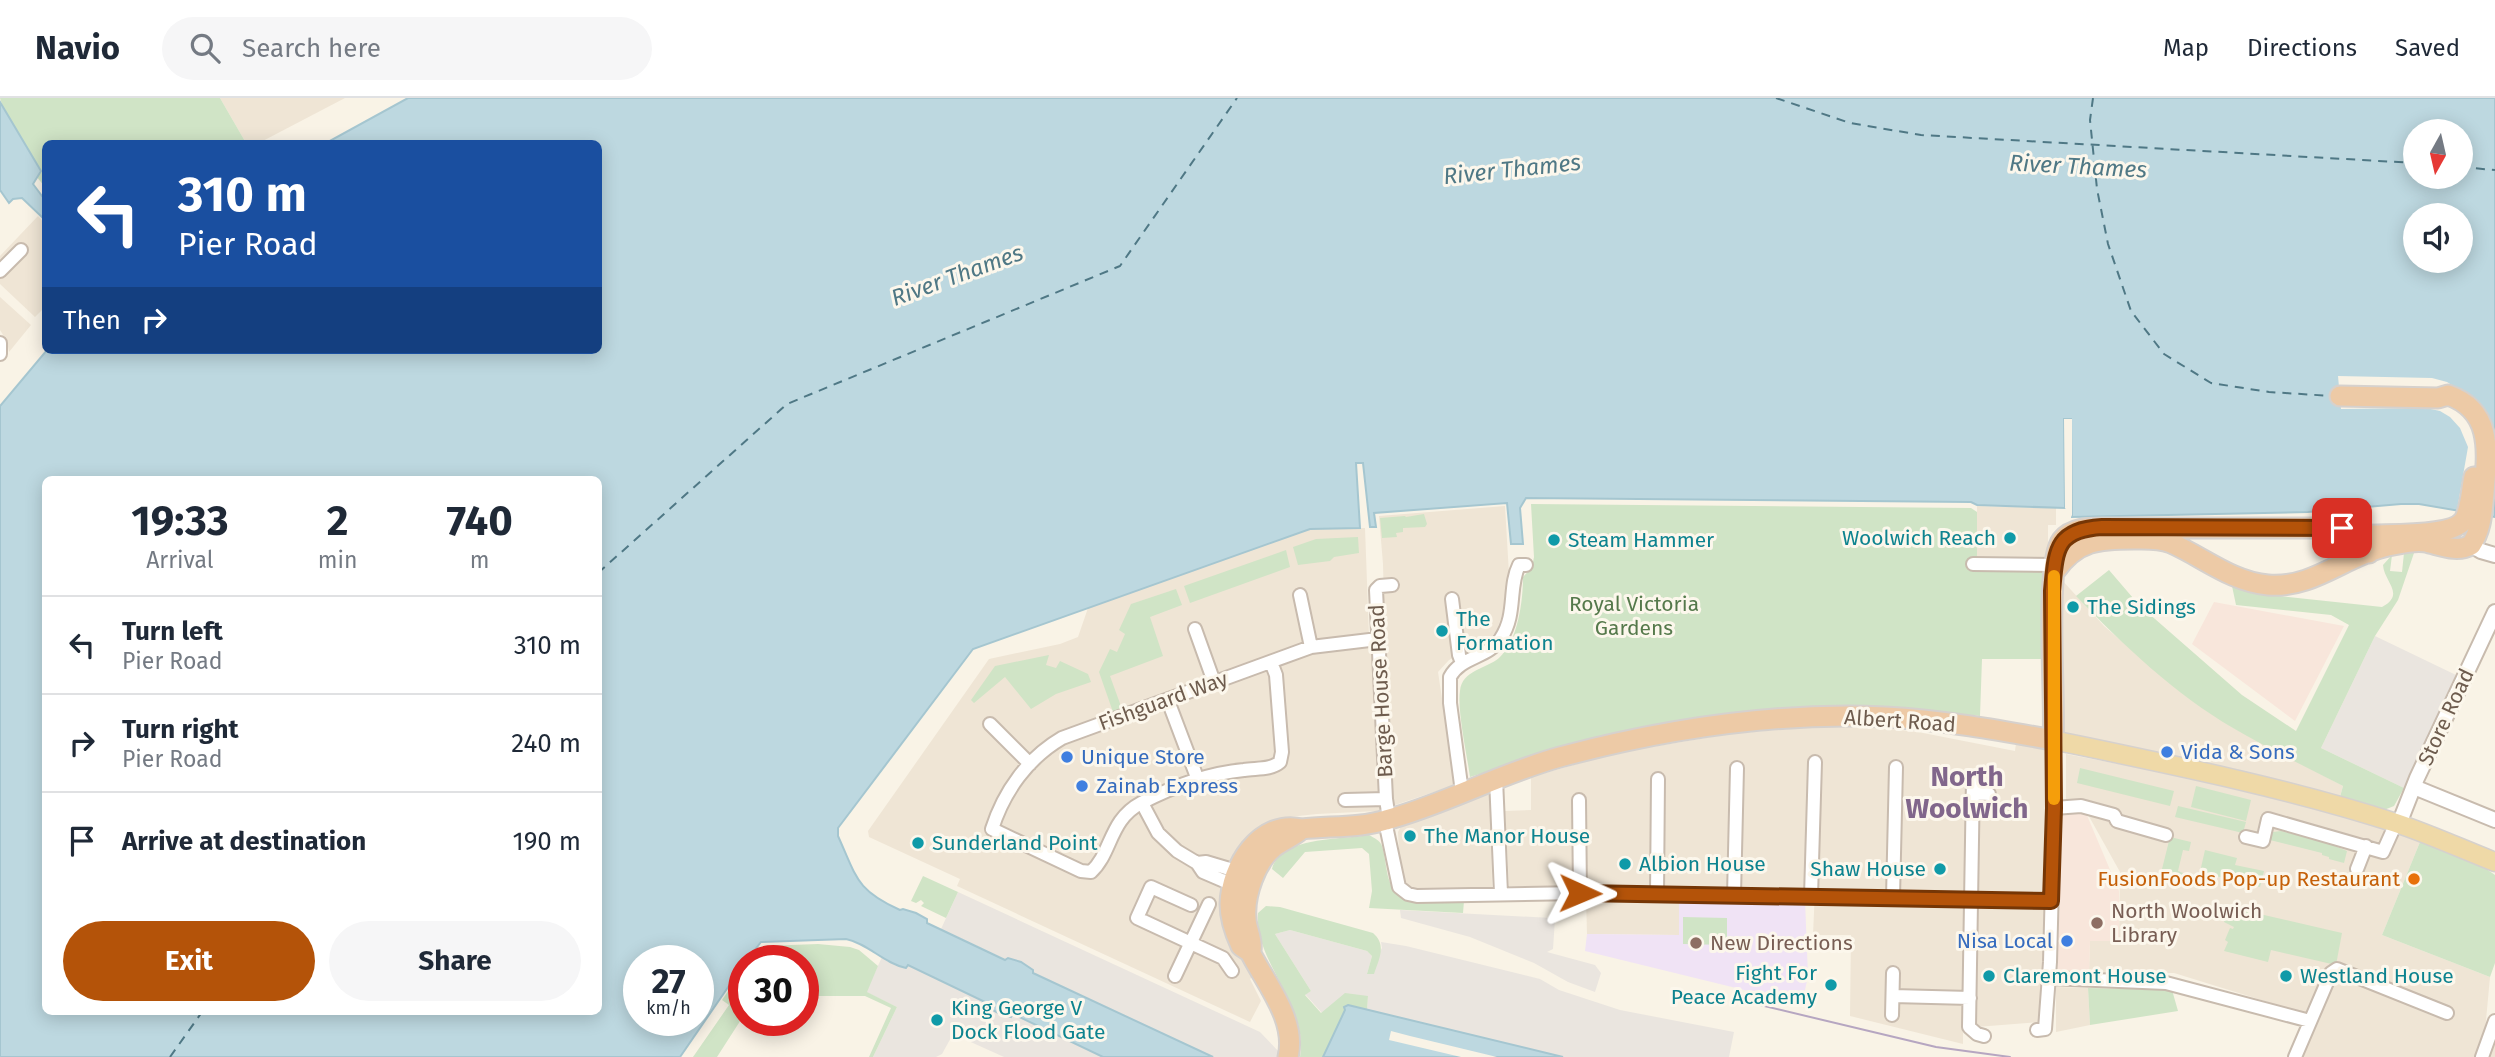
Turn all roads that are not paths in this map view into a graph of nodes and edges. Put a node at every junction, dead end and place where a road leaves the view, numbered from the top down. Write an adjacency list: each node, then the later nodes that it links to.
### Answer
1 (21, 250): 2 (street)
2 (0, 271)
3 (0, 342): 4 (street)
4 (0, 354)
5 (2340, 396): 6 (highway)
6 (2473, 521): 7 (highway); 8 (highway)
7 (2356, 536): 9 (highway); 13 (highway)
8 (2471, 545): 9 (highway); 10 (street)
9 (2368, 553): 13 (highway)
10 (2495, 555)
11 (1973, 564): 13 (street)
12 (1526, 565): 22 (street)
13 (2055, 568): 26 (highway)
14 (1384, 582): 19 (street, Barge House Road)
15 (1300, 595): 20 (street)
16 (1452, 599): 22 (street)
17 (2495, 611): 35 (street, Store Road)
18 (1195, 629): 23 (street)
19 (1378, 639): 20 (street, Fishguard Way); 39 (street, Barge House Road)
20 (1311, 647): 21 (street, Fishguard Way)
21 (1271, 662): 23 (street, Fishguard Way); 34 (street, Fishguard Way)
22 (1462, 663): 36 (street)
23 (1214, 682): 24 (street, Fishguard Way)
24 (1171, 699): 28 (street, Fishguard Way); 34 (street)
25 (990, 724): 28 (street)
26 (2053, 740): 32 (highway, Albert Road); 43 (street); 46 (main road, Albert Road)
27 (1815, 762): 57 (street)
28 (1030, 764): 42 (street, Fishguard Way)
29 (1896, 767): 58 (street)
30 (1737, 768): 56 (street)
31 (1973, 778): 37 (street)
32 (1496, 779): 36 (highway, Albert Road); 54 (street)
33 (1658, 779): 55 (street)
34 (1198, 780): 42 (street, Fishguard Way)
35 (2414, 787): 45 (street); 46 (street, Store Road)
36 (1462, 792): 44 (highway, Albert Road)
37 (1973, 793): 38 (street); 59 (street)
38 (1989, 794)
39 (1386, 799): 40 (street, Barge House Road); 44 (street, Barge House Road)
40 (1345, 800)
41 (1579, 800): 53 (street)
42 (1142, 803): 52 (street)
43 (2054, 808): 47 (street); 60 (street)
44 (1387, 820): 52 (highway, Albert Road); 54 (street, Barge House Road)
45 (2495, 820)
46 (2398, 823): 49 (street); 50 (main road, Albert Road)
47 (2166, 835)
48 (2246, 837): 49 (street)
49 (2366, 846): 51 (street)
50 (2495, 862)
51 (2357, 869)
52 (1243, 881): 76 (highway)
53 (1580, 893): 54 (street); 55 (street)
54 (1501, 894)
55 (1657, 894): 56 (street)
56 (1734, 895): 57 (street)
57 (1811, 896): 58 (street)
58 (1893, 897): 59 (street)
59 (1971, 900): 60 (street); 69 (street)
60 (2051, 901): 67 (street)
61 (1209, 904): 63 (street)
62 (1191, 905): 63 (street)
63 (1190, 943): 64 (street); 66 (street)
64 (1232, 971)
65 (1893, 973): 68 (street)
66 (1175, 976)
67 (2049, 978): 72 (street); 74 (street)
68 (1893, 996): 69 (street); 71 (street)
69 (1970, 998): 75 (street)
70 (2447, 1013): 72 (street)
71 (1892, 1015)
72 (2310, 1021): 77 (street)
73 (2495, 1021): 78 (street)
74 (2041, 1029)
75 (1984, 1035)
76 (1288, 1057)
77 (2295, 1057)
78 (2482, 1057)

